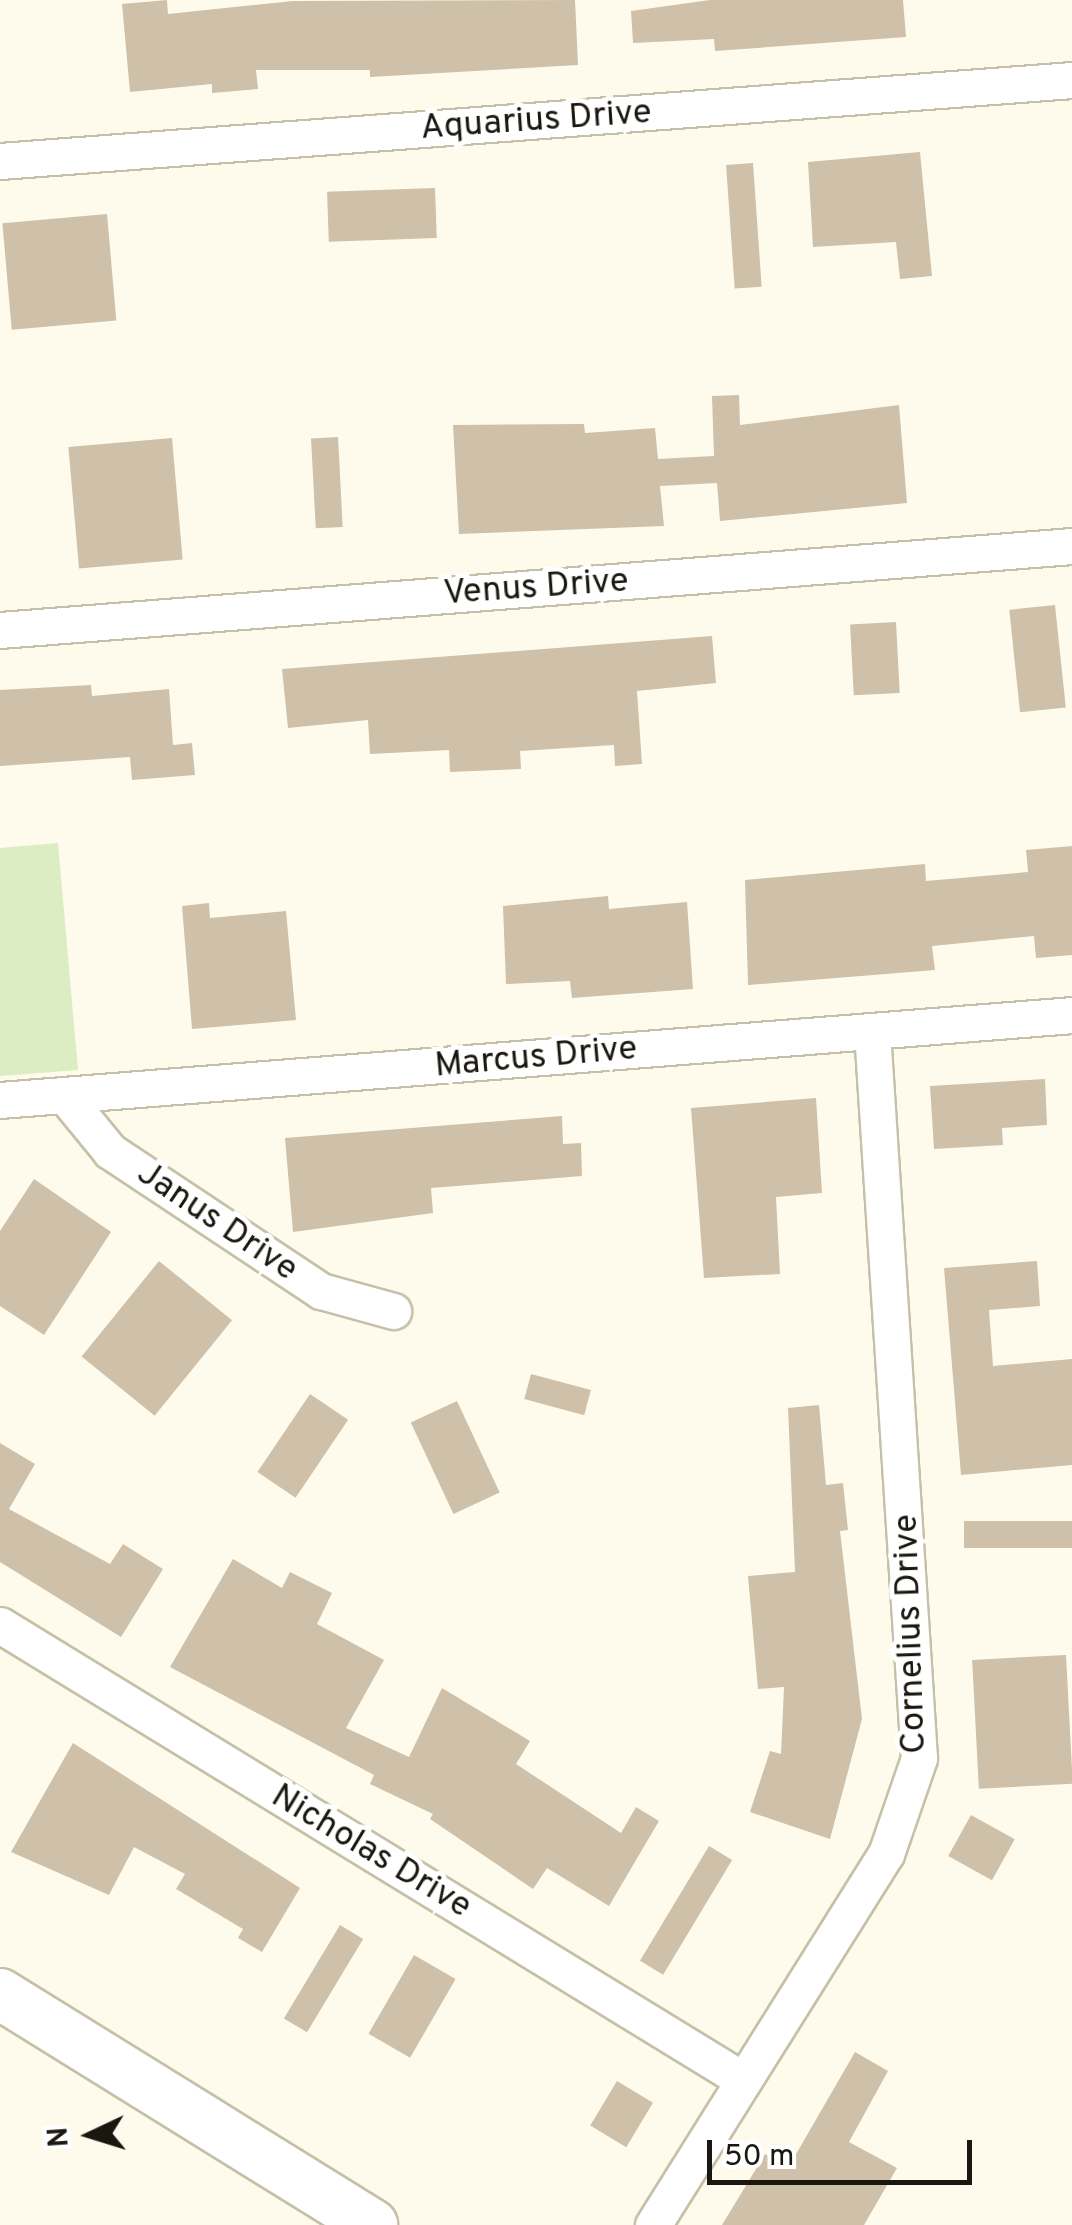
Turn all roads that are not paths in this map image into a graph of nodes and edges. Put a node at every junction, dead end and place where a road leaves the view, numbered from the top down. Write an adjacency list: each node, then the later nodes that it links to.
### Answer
1 (1072, 80): 2 (street, Aquarius Drive)
2 (0, 161)
3 (1072, 546): 4 (street, Venus Drive)
4 (0, 630)
5 (1072, 1015): 6 (street, Marcus Drive)
6 (872, 1032): 7 (street, Marcus Drive); 12 (street, Cornelius Drive)
7 (65, 1096): 8 (street, Marcus Drive); 9 (street, Janus Drive)
8 (0, 1100)
9 (393, 1312)
10 (0, 1625): 12 (street, Nicholas Drive)
11 (0, 1994): 13 (main road)
12 (743, 2080): 14 (street, Cornelius Drive)
13 (372, 2225)
14 (653, 2225)

